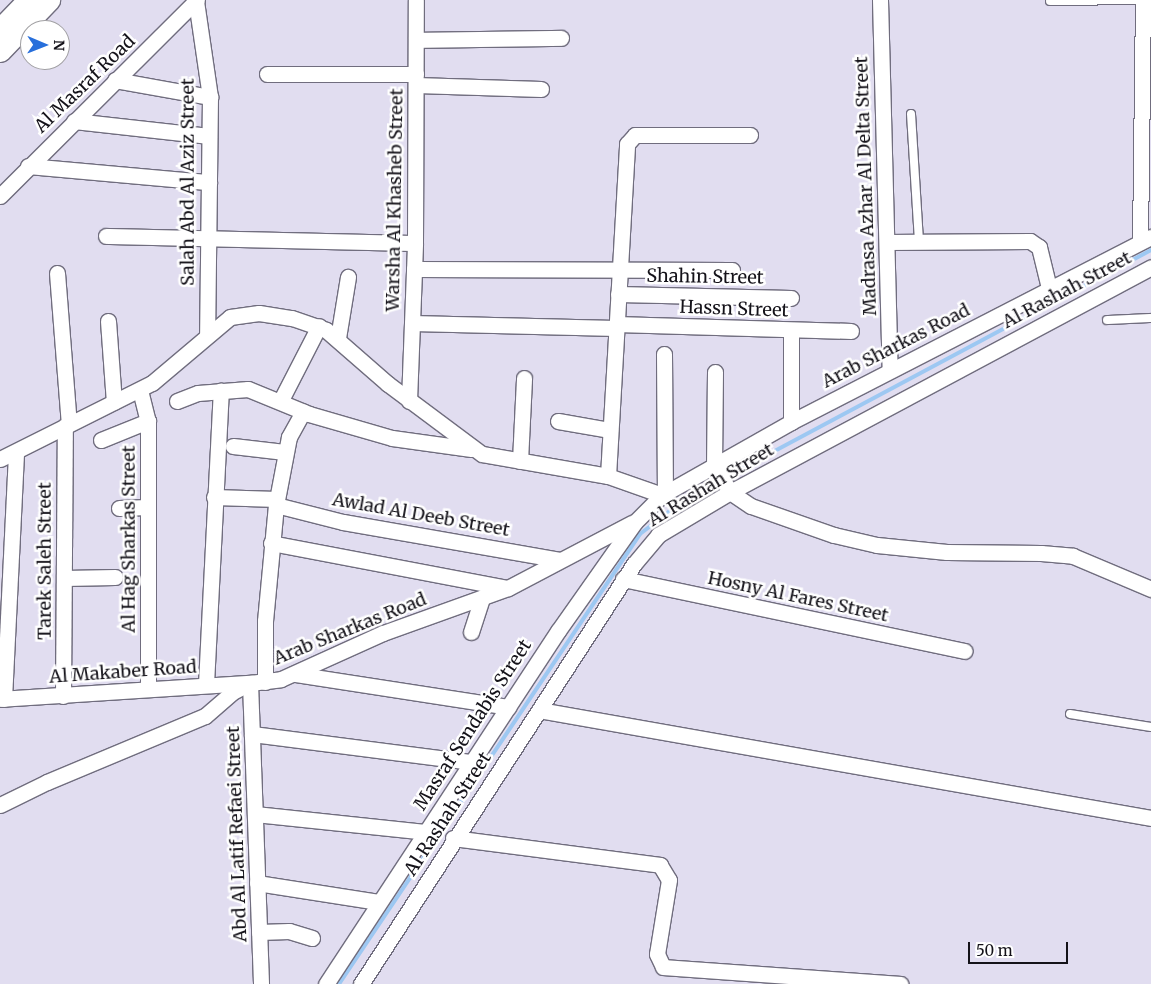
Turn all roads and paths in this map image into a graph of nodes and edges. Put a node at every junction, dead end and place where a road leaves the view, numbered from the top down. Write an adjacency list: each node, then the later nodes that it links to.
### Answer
1 (28, 0): 9 (main road)
2 (49, 0): 12 (main road)
3 (197, 0): 14 (street, Al Masraf Road); 17 (street, Salah Abd Al Aziz Street)
4 (416, 0): 11 (street, Warsha Al Khasheb Street)
5 (880, 0): 28 (street, Madrasa Azhar Al Delta Street)
6 (1143, 0): 7 (lane); 8 (lane); 27 (street)
7 (1151, 0)
8 (1050, 1)
9 (0, 29)
10 (562, 38): 11 (street)
11 (416, 40): 15 (street, Warsha Al Khasheb Street)
12 (0, 51)
13 (267, 74): 15 (street)
14 (115, 80): 17 (street); 19 (street, Al Masraf Road)
15 (416, 80): 16 (street); 30 (street, Warsha Al Khasheb Street)
16 (541, 89)
17 (210, 97): 21 (street, Salah Abd Al Aziz Street)
18 (911, 114): 29 (lane)
19 (74, 120): 21 (street); 22 (street, Al Masraf Road)
20 (750, 135): 32 (street)
21 (209, 136): 23 (street, Salah Abd Al Aziz Street)
22 (28, 166): 23 (street); 24 (street, Al Masraf Road)
23 (209, 182): 26 (street, Salah Abd Al Aziz Street)
24 (0, 196)
25 (106, 236): 26 (street)
26 (208, 239): 30 (street); 48 (street, Salah Abd Al Aziz Street)
27 (1146, 240): 37 (street, Arab Sharkas Road)
28 (887, 242): 29 (street); 51 (street, Madrasa Azhar Al Delta Street)
29 (919, 242): 37 (street)
30 (415, 243): 33 (street, Warsha Al Khasheb Street)
31 (1151, 266): 75 (street, Al Rashah Street)
32 (620, 268): 33 (street); 34 (street); 38 (street)
33 (414, 269): 43 (street, Warsha Al Khasheb Street)
34 (732, 270)
35 (57, 273): 64 (street, Tarek Saleh Street)
36 (348, 277): 49 (street)
37 (1049, 288): 51 (street, Arab Sharkas Road)
38 (618, 294): 39 (street, Shahin Street); 45 (street)
39 (791, 298)
40 (1151, 318): 41 (lane)
41 (1107, 320)
42 (108, 321): 59 (street)
43 (412, 323): 45 (street, Hassn Street); 58 (street, Warsha Al Khasheb Street)
44 (319, 326): 48 (street); 49 (street); 56 (street)
45 (616, 326): 46 (street, Hassn Street); 65 (street)
46 (791, 330): 47 (street, Hassn Street); 63 (street)
47 (851, 332)
48 (207, 334): 54 (street)
49 (338, 338): 58 (street)
50 (664, 354): 76 (street)
51 (890, 370): 63 (street, Arab Sharkas Road)
52 (715, 372): 73 (street)
53 (524, 378): 72 (street)
54 (140, 390): 59 (street); 61 (street, Al Hag Sharkas Street)
55 (221, 390): 56 (street); 57 (street); 77 (street)
56 (281, 400): 60 (street)
57 (177, 401)
58 (409, 401): 68 (street)
59 (114, 402): 64 (street)
60 (303, 412): 68 (street); 70 (street, Abd Al Latif Refaei Street)
61 (148, 421): 66 (street); 79 (street, Al Hag Sharkas Street)
62 (558, 421): 65 (street)
63 (791, 422): 73 (street, Arab Sharkas Road)
64 (67, 425): 69 (street); 85 (street, Tarek Saleh Street)
65 (610, 430): 74 (street)
66 (101, 440)
67 (233, 446): 70 (street)
68 (471, 449): 72 (street)
69 (16, 452): 71 (street); 97 (street)
70 (285, 452): 78 (street, Abd Al Latif Refaei Street)
71 (0, 459)
72 (520, 460): 74 (street)
73 (714, 465): 75 (street); 76 (street, Arab Sharkas Road)
74 (608, 476): 76 (street)
75 (730, 492): 86 (street, Al Rashah Street); 88 (street)
76 (664, 493): 81 (street, Masraf Sendabis Street)
77 (214, 496): 78 (street, Awlad Al Deeb Street); 94 (street)
78 (276, 502): 82 (street, Abd Al Latif Refaei Street); 83 (street, Awlad Al Deeb Street)
79 (148, 507): 80 (street); 95 (street, Al Hag Sharkas Street)
80 (119, 508)
81 (635, 522): 83 (street, Arab Sharkas Road); 98 (street, Masraf Sendabis Street)
82 (271, 543): 87 (street); 93 (street, Abd Al Latif Refaei Street)
83 (560, 560): 87 (street, Arab Sharkas Road)
84 (115, 577): 85 (street)
85 (64, 578): 96 (street, Tarek Saleh Street)
86 (623, 580): 91 (street, Hosny Al Fares Street); 99 (street, Al Rashah Street)
87 (508, 588): 89 (street, Arab Sharkas Road)
88 (1151, 589)
89 (482, 598): 90 (street); 92 (street, Arab Sharkas Road)
90 (471, 632)
91 (964, 651)
92 (295, 674): 93 (street, Arab Sharkas Road); 98 (street)
93 (257, 683): 94 (street, Al Makaber Road); 102 (street, Abd Al Latif Refaei Street); 104 (street, Arab Sharkas Road)
94 (206, 684): 95 (street, Al Makaber Road)
95 (148, 689): 96 (street, Al Makaber Road)
96 (63, 696): 97 (street, Al Makaber Road)
97 (2, 699)
98 (508, 707): 103 (street, Masraf Sendabis Street)
99 (539, 710): 106 (street); 108 (street, Al Rashah Street)
100 (1070, 714): 101 (lane)
101 (1151, 727)
102 (252, 734): 103 (street); 105 (street, Abd Al Latif Refaei Street)
103 (472, 762): 107 (street, Masraf Sendabis Street)
104 (0, 806)
105 (255, 814): 107 (street); 109 (street, Abd Al Latif Refaei Street)
106 (1151, 818)
107 (425, 832): 110 (street, Masraf Sendabis Street)
108 (453, 838): 115 (street, Al Rashah Street); 116 (street)
109 (257, 883): 110 (street); 111 (street, Abd Al Latif Refaei Street)
110 (379, 902): 114 (street, Masraf Sendabis Street)
111 (259, 932): 112 (street); 113 (street, Abd Al Latif Refaei Street)
112 (312, 938)
113 (261, 984)
114 (326, 984)
115 (361, 984)
116 (900, 984)

